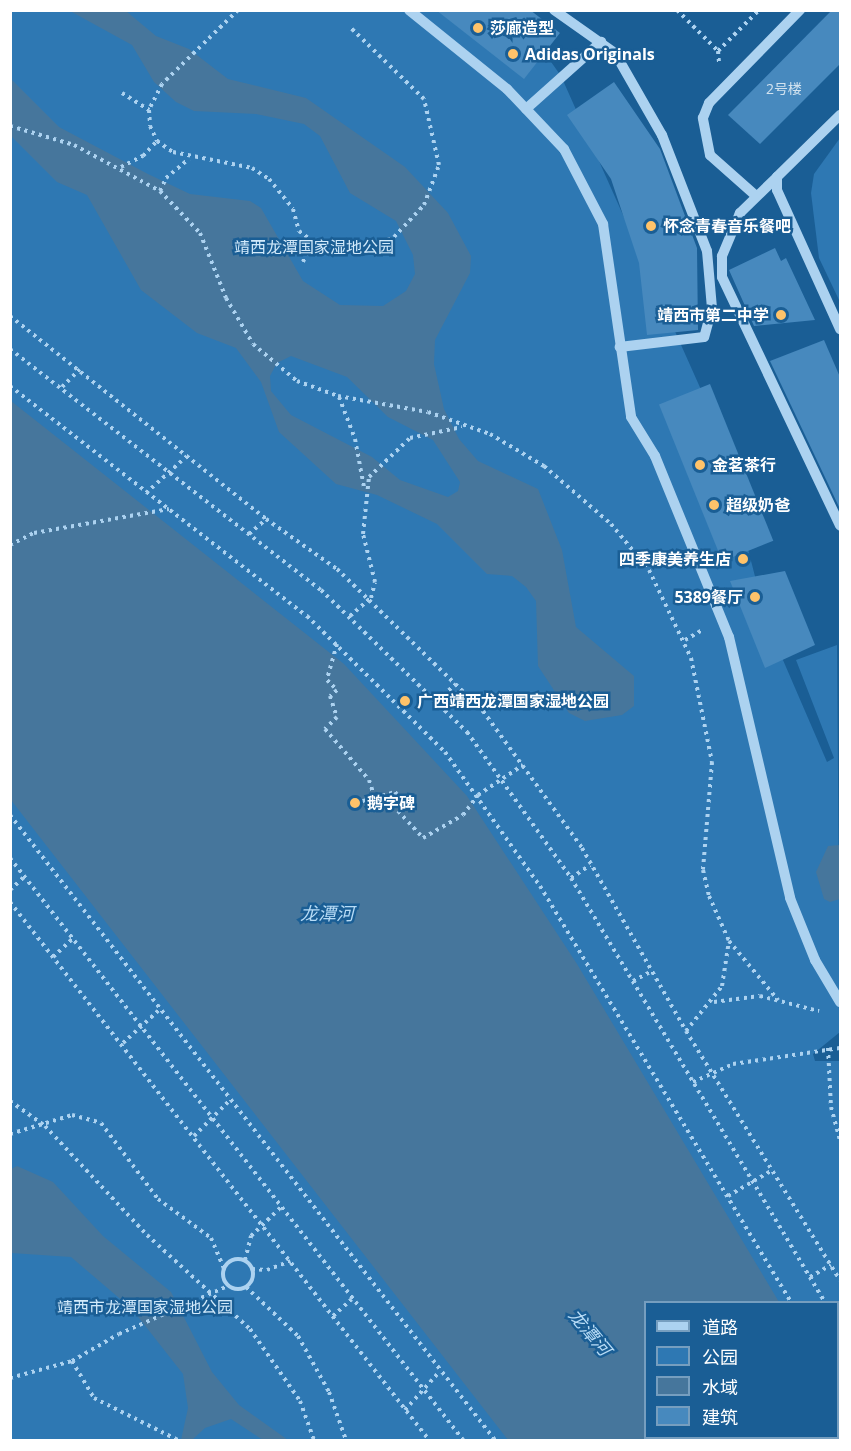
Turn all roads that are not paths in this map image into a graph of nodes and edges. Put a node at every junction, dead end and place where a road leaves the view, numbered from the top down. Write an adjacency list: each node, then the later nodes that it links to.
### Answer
1 (408, 10): 5 (street)
2 (554, 10): 4 (street)
3 (800, 10): 8 (street)
4 (602, 42): 5 (street); 10 (street)
5 (526, 109): 10 (street)
6 (840, 115): 7 (street)
7 (777, 177): 8 (street); 9 (street)
8 (755, 195): 11 (street)
9 (840, 329)
10 (620, 347): 12 (street)
11 (840, 525)
12 (840, 1002)

